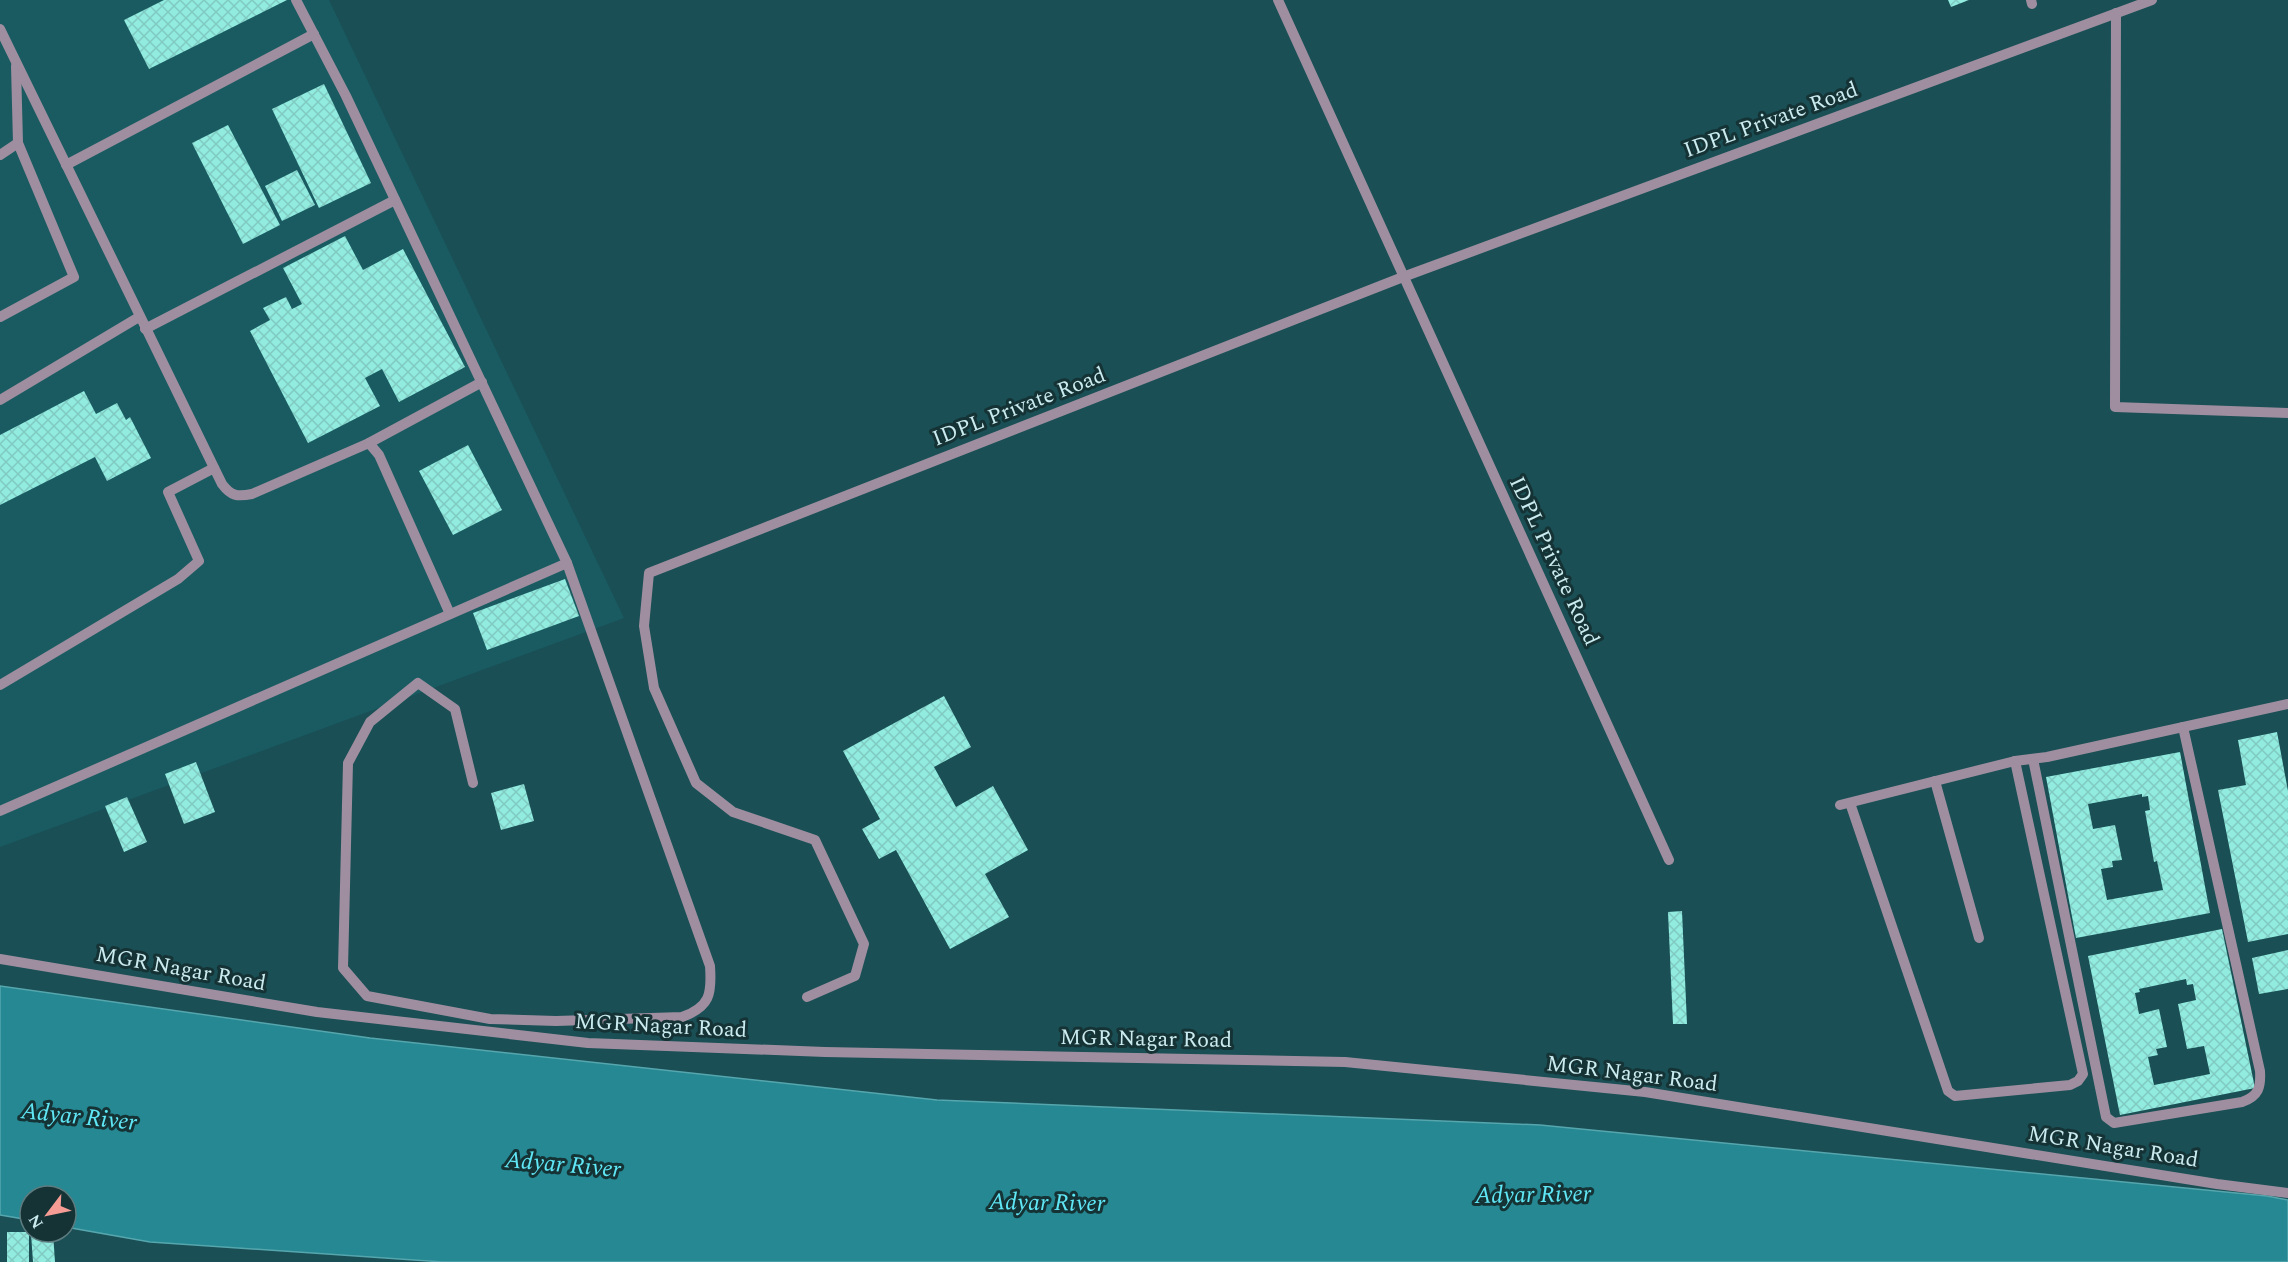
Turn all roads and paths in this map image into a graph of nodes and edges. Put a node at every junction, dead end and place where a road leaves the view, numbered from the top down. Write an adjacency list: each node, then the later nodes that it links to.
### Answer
1 (296, 0): 6 (street)
2 (1278, 0): 12 (street)
3 (2152, 0): 4 (street, IDPL Private Road)
4 (2116, 13): 12 (street, IDPL Private Road); 18 (street)
5 (0, 29): 7 (street)
6 (314, 34): 10 (street); 11 (street)
7 (16, 62): 8 (street); 10 (street)
8 (18, 144): 9 (street); 13 (street)
9 (0, 155)
10 (66, 165): 14 (street)
11 (395, 200): 15 (street); 16 (street)
12 (1403, 277): 31 (street, IDPL Private Road); 34 (street, IDPL Private Road)
13 (0, 316)
14 (139, 317): 15 (street); 17 (street)
15 (145, 329): 20 (street)
16 (482, 382): 19 (street); 21 (street)
17 (0, 400)
18 (2288, 413)
19 (369, 443): 20 (street); 22 (street)
20 (214, 468): 23 (street)
21 (567, 563): 22 (street); 29 (street)
22 (450, 614): 30 (street)
23 (0, 685)
24 (2288, 704): 25 (street)
25 (2183, 727): 26 (street); 26 (street)
26 (2033, 759): 27 (street)
27 (2015, 761): 28 (street); 28 (street)
28 (1935, 781): 32 (street)
29 (473, 783)
30 (0, 811)
31 (1670, 860)
32 (1979, 938)
33 (0, 959): 35 (street, MGR Nagar Road)
34 (807, 997)
35 (2288, 1193)

